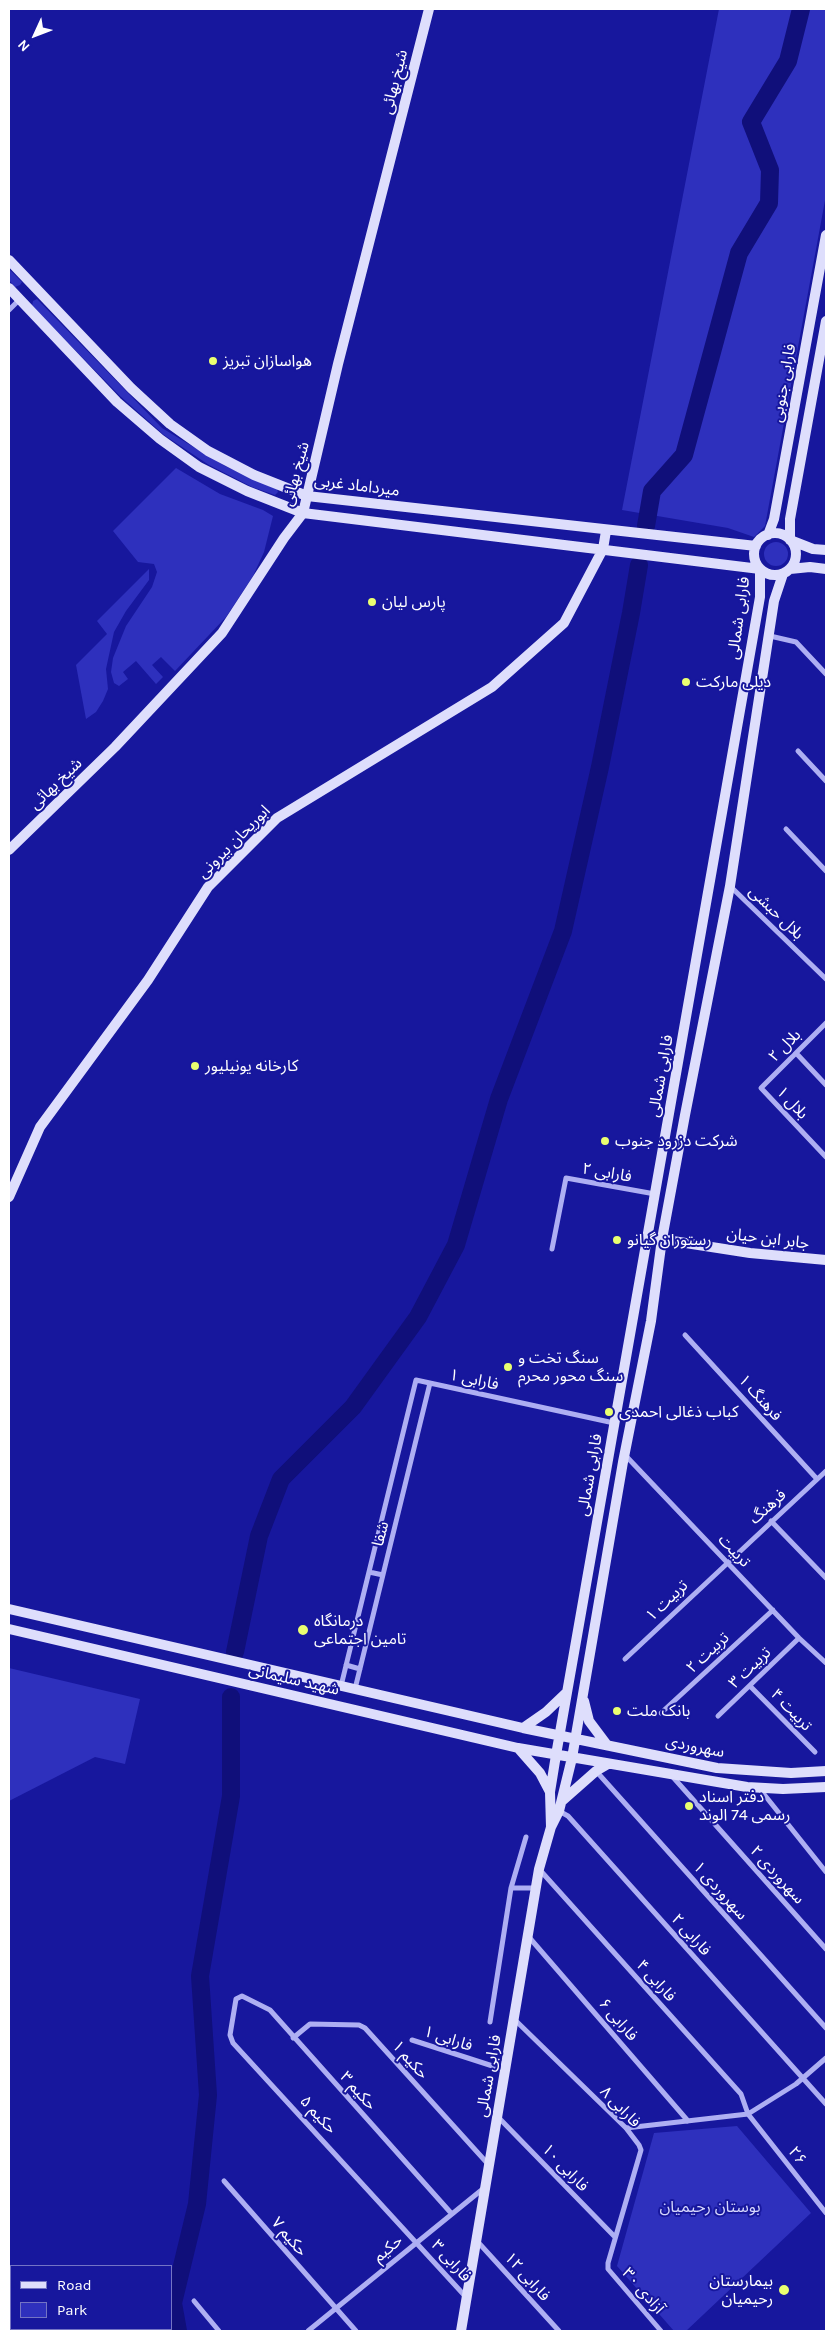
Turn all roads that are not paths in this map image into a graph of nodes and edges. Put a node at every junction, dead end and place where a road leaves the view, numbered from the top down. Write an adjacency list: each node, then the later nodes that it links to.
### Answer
1 (429, 9): 8 (street, شیخ بهائی)
2 (826, 235): 11 (street, فارابی جنوبی)
3 (9, 260): 8 (street, میرداماد غربی)
4 (9, 288): 5 (street, میرداماد غربی)
5 (20, 299): 6 (street); 9 (street, میرداماد غربی)
6 (9, 310)
7 (826, 321): 12 (street, فارابی جنوبی)
8 (308, 496): 9 (street, شیخ بهائی); 10 (street, میرداماد غربی)
9 (303, 512): 14 (street, میرداماد غربی); 24 (street, شیخ بهائی)
10 (606, 531): 13 (street, میرداماد غربی); 14 (street, ابوریحان بیرونی)
11 (768, 535): 12 (street); 13 (street)
12 (790, 540): 15 (street); 18 (street)
13 (756, 546): 16 (street)
14 (603, 549): 16 (street, میرداماد غربی); 34 (street, ابوریحان بیرونی)
15 (826, 550)
16 (760, 569): 18 (street); 33 (street, فارابی شمالی)
17 (826, 569): 18 (street)
18 (786, 572): 19 (street, فارابی شمالی)
19 (770, 636): 20 (street); 26 (street, فارابی شمالی)
20 (826, 674)
21 (798, 750): 22 (street)
22 (826, 781)
23 (786, 829): 25 (street)
24 (9, 850)
25 (826, 871)
26 (730, 886): 27 (street, بلال حبشی); 36 (street, فارابی شمالی)
27 (826, 979)
28 (826, 1023): 29 (street, بلال ۲)
29 (796, 1053): 30 (street); 31 (street, بلال ۲)
30 (826, 1085)
31 (761, 1088): 32 (street, بلال ۱)
32 (826, 1157)
33 (656, 1194): 35 (street, فارابی شمالی); 37 (street, فارابی ۲)
34 (9, 1197)
35 (648, 1237): 36 (street, جابر ابن حیان); 42 (street, فارابی شمالی)
36 (662, 1239): 38 (street, جابر ابن حیان); 43 (street, فارابی شمالی)
37 (552, 1249)
38 (826, 1260)
39 (685, 1335): 45 (street, فرهنگ ۱)
40 (416, 1380): 41 (street, فارابی ۱); 48 (street, شفا)
41 (430, 1383): 42 (street, فارابی ۱); 49 (street, شفا)
42 (614, 1423): 59 (street, فارابی شمالی)
43 (624, 1454): 47 (street, تربیت); 60 (street, فارابی شمالی)
44 (826, 1471): 45 (street, فرهنگ)
45 (817, 1479): 46 (street, فرهنگ)
46 (771, 1521): 47 (street, فرهنگ); 50 (street)
47 (727, 1562): 52 (street, تربیت); 55 (street, تربیت ۱)
48 (369, 1572): 49 (street); 57 (street, شفا)
49 (383, 1576): 58 (street, شفا)
50 (826, 1578)
51 (9, 1609): 62 (street, شهید سلیمانی)
52 (772, 1610): 54 (street, تربیت); 66 (street, تربیت ۲)
53 (9, 1629): 72 (street, شهید سلیمانی)
54 (799, 1638): 56 (street, تربیت); 61 (street, تربیت ۳)
55 (625, 1659)
56 (826, 1663)
57 (346, 1665): 58 (street); 62 (street, شفا)
58 (360, 1669): 63 (street, شفا)
59 (570, 1679): 60 (street); 64 (street, فارابی شمالی)
60 (584, 1684): 65 (street, فارابی شمالی)
61 (750, 1686): 67 (street, تربیت ۳); 73 (street, تربیت ۴)
62 (341, 1687): 63 (street, شهید سلیمانی)
63 (355, 1690): 68 (street, شهید سلیمانی)
64 (567, 1692): 68 (street); 69 (street, فارابی شمالی)
65 (582, 1695): 70 (street, فارابی شمالی); 71 (street)
66 (661, 1714)
67 (718, 1716)
68 (522, 1728): 69 (street, شهید سلیمانی)
69 (559, 1736): 70 (street, سهروردی); 74 (street, فارابی شمالی)
70 (575, 1739): 71 (street, سهروردی); 75 (street, فارابی شمالی)
71 (607, 1745): 78 (street, سهروردی)
72 (518, 1748): 74 (street, شهید سلیمانی); 82 (street)
73 (815, 1752)
74 (556, 1755): 75 (street, شهید سلیمانی); 82 (street, فارابی شمالی)
75 (572, 1758): 76 (street, سهروردی); 83 (street, فارابی شمالی)
76 (608, 1764): 77 (street); 79 (street, سهروردی)
77 (596, 1771): 83 (street); 95 (street, سهروردی ۱)
78 (826, 1772)
79 (669, 1773): 80 (street, سهروردی); 91 (street, سهروردی ۲)
80 (759, 1787): 81 (street, سهروردی); 87 (street)
81 (826, 1787)
82 (550, 1792): 84 (street, فارابی شمالی)
83 (561, 1806): 84 (street, فارابی شمالی); 100 (street, فارابی ۲)
84 (550, 1827): 86 (street, فارابی شمالی)
85 (526, 1837): 88 (street)
86 (539, 1869): 89 (street, فارابی شمالی); 102 (street, فارابی ۴)
87 (826, 1872)
88 (511, 1888): 89 (street); 94 (street)
89 (536, 1888): 90 (street, فارابی شمالی)
90 (528, 1936): 93 (street, فارابی شمالی); 104 (street, فارابی ۶)
91 (826, 1949)
92 (239, 1996): 96 (street, حکیم ۳); 113 (street, حکیم ۵)
93 (514, 2019): 99 (street, فارابی شمالی); 105 (street, فارابی ۸)
94 (490, 2022)
95 (826, 2028)
96 (293, 2038): 106 (street, حکیم ۱); 110 (street, حکیم ۳)
97 (412, 2040): 99 (street, فارابی ۱)
98 (826, 2058): 100 (street)
99 (506, 2071): 103 (street, فارابی شمالی)
100 (803, 2077): 101 (street, فارابی ۲); 102 (street)
101 (826, 2104)
102 (748, 2114): 104 (street); 109 (street, ۲۶)
103 (498, 2117): 106 (street, فارابی شمالی); 111 (street, فارابی ۱۰)
104 (688, 2121): 105 (street)
105 (626, 2128): 111 (street, فارابی ۸)
106 (488, 2165): 108 (street, فارابی شمالی)
107 (224, 2181): 116 (street, حکیم ۷)
108 (484, 2187): 110 (street, حکیم); 112 (street, فارابی شمالی)
109 (826, 2213)
110 (451, 2214): 113 (street, حکیم)
111 (615, 2238): 122 (street, آزادی ۳۰)
112 (477, 2240): 114 (street, فارابی شمالی); 121 (street, فارابی ۱۲)
113 (417, 2241): 114 (street, فارابی ۳); 116 (street, حکیم)
114 (466, 2298): 120 (street, فارابی شمالی)
115 (194, 2301): 117 (street)
116 (336, 2310): 118 (street, حکیم); 119 (street, حکیم ۷)
117 (219, 2331)
118 (308, 2331)
119 (356, 2331)
120 (460, 2331)
121 (559, 2331)
122 (661, 2331)

